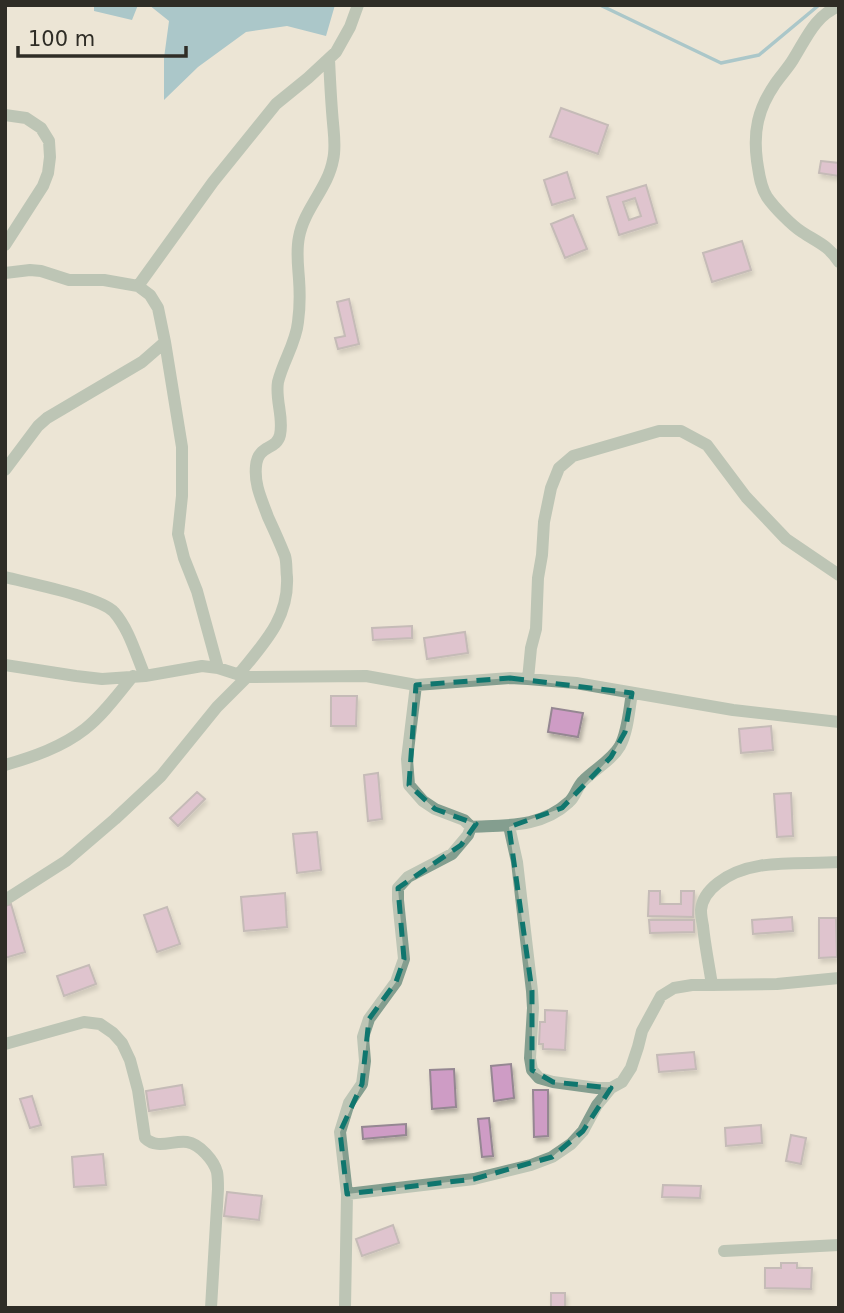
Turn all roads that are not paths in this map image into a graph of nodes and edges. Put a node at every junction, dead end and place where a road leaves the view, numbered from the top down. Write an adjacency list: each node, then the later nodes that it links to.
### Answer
1 (358, 5): 3 (street)
2 (839, 6): 6 (street)
3 (329, 59): 8 (street); 16 (street)
4 (5, 115): 5 (street)
5 (5, 245)
6 (839, 262)
7 (5, 274): 8 (street)
8 (138, 286): 9 (street)
9 (165, 342): 10 (street); 14 (street)
10 (5, 470)
11 (839, 575): 17 (street)
12 (5, 576): 15 (street)
13 (5, 665): 15 (street)
14 (218, 668): 15 (street); 16 (street)
15 (139, 676): 21 (street)
16 (243, 676): 18 (street); 25 (street)
17 (528, 679): 18 (street); 19 (street)
18 (416, 685): 23 (street)
19 (632, 693): 20 (street); 22 (street)
20 (839, 722)
21 (5, 765)
22 (509, 826): 23 (street); 29 (street)
23 (471, 827): 30 (street)
24 (839, 862): 27 (street)
25 (5, 900)
26 (839, 978): 27 (street)
27 (712, 985): 29 (street)
28 (5, 1044): 33 (street)
29 (611, 1088): 30 (street)
30 (347, 1194): 34 (street)
31 (839, 1245): 32 (street)
32 (724, 1251)
33 (211, 1308)
34 (345, 1308)

